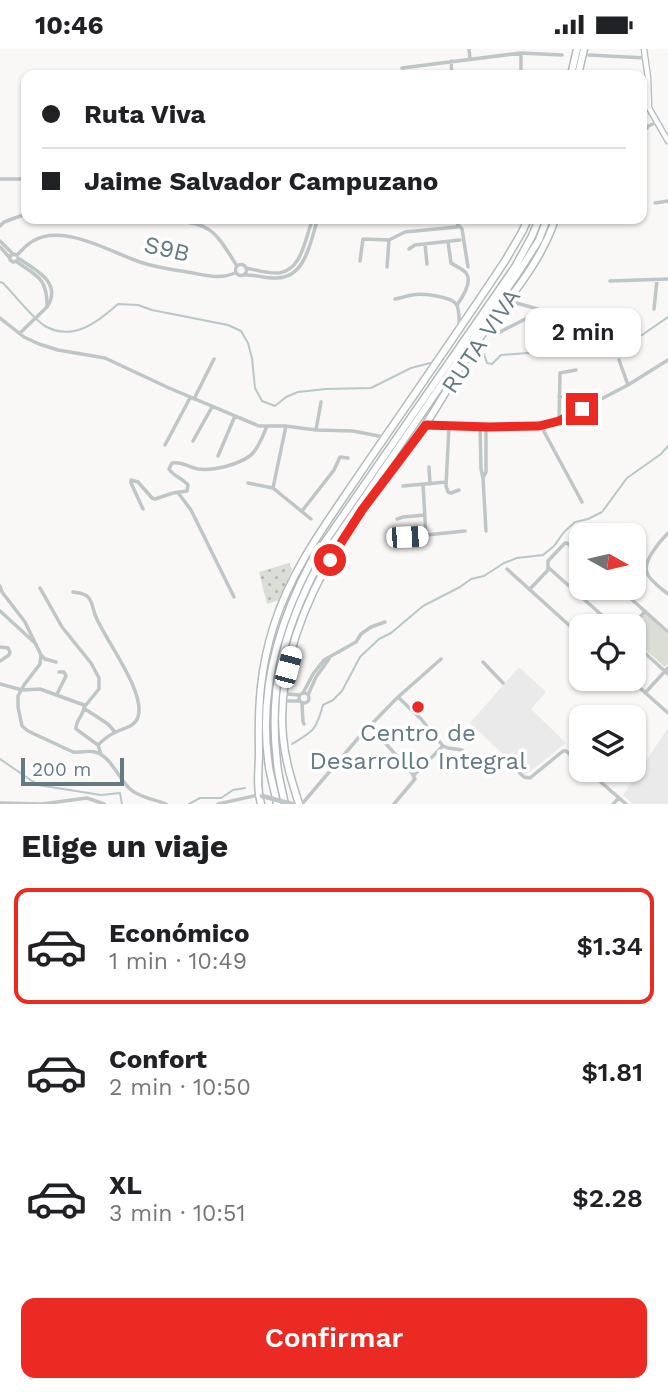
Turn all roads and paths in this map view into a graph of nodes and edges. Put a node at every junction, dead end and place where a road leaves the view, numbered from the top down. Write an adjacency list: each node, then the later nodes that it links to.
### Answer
1 (469, 49): 8 (street)
2 (644, 49): 7 (main road)
3 (576, 50): 13 (main road)
4 (586, 52): 7 (street); 14 (main road)
5 (521, 53): 6 (street); 8 (street); 12 (street)
6 (562, 55)
7 (646, 58): 15 (main road)
8 (470, 59): 9 (street)
9 (451, 61): 10 (street); 11 (street)
10 (402, 68)
11 (452, 70)
12 (521, 70)
13 (572, 70)
14 (580, 70)
15 (649, 108): 16 (main road)
16 (657, 123): 17 (street); 18 (main road)
17 (647, 127)
18 (668, 141)
19 (0, 179): 20 (street)
20 (21, 179)
21 (668, 201): 22 (street)
22 (655, 203)
23 (21, 216): 32 (street)
24 (193, 224): 43 (street)
25 (311, 224): 46 (street)
26 (316, 224): 48 (street)
27 (526, 224): 59 (main road, RUTA VIVA)
28 (537, 224): 168 (main road, RUTA VIVA)
29 (545, 224): 56 (main road, RUTA VIVA)
30 (553, 224): 53 (main road, RUTA VIVA)
31 (458, 225): 33 (street); 45 (street)
32 (0, 226)
33 (388, 240): 41 (street); 44 (street)
34 (460, 240): 36 (street)
35 (0, 241): 40 (street)
36 (448, 242): 37 (street); 54 (street)
37 (425, 244): 39 (street); 42 (street)
38 (0, 247): 40 (street)
39 (409, 249)
40 (15, 257): 47 (street, S9B); 58 (street)
41 (359, 261)
42 (427, 264)
43 (237, 266): 46 (street); 47 (street)
44 (387, 267)
45 (468, 267)
46 (246, 268): 48 (street)
47 (235, 272): 48 (street)
48 (244, 275)
49 (668, 279): 50 (street)
50 (657, 280): 51 (street); 55 (street)
51 (610, 281)
52 (395, 299): 54 (street)
53 (507, 300): 61 (street); 63 (main road, RUTA VIVA)
54 (457, 305): 59 (street)
55 (654, 309)
56 (488, 317): 63 (main road); 169 (main road, RUTA VIVA)
57 (0, 319): 60 (street)
58 (30, 325): 60 (street); 62 (street)
59 (461, 328): 84 (main road, RUTA VIVA)
60 (20, 334): 62 (street)
61 (496, 334)
62 (29, 339): 71 (street)
63 (476, 344): 76 (main road, RUTA VIVA)
64 (214, 359): 71 (street)
65 (619, 360): 68 (street)
66 (668, 360): 68 (street)
67 (576, 370): 70 (street)
68 (628, 385): 75 (street)
69 (576, 396): 70 (street)
70 (559, 397): 75 (street)
71 (192, 398): 73 (street); 86 (street)
72 (321, 402): 83 (street)
73 (212, 407): 74 (street); 85 (street)
74 (235, 416): 77 (street); 87 (street)
75 (559, 421): 81 (street)
76 (426, 425): 79 (street); 140 (main road, RUTA VIVA)
77 (267, 426): 78 (street); 98 (street)
78 (286, 426): 83 (street); 96 (street)
79 (449, 426): 80 (street); 91 (street)
80 (480, 426): 82 (street); 90 (street)
81 (541, 426): 82 (street); 99 (street)
82 (486, 427): 90 (street)
83 (316, 430): 84 (street)
84 (384, 437): 159 (main road, RUTA VIVA)
85 (193, 442)
86 (165, 445)
87 (218, 456)
88 (348, 458): 101 (street)
89 (429, 467): 94 (street)
90 (483, 478): 106 (street)
91 (446, 482): 94 (street); 97 (street)
92 (248, 483): 96 (street)
93 (424, 484): 94 (street); 95 (street); 102 (street)
94 (429, 484)
95 (403, 486)
96 (273, 488): 101 (street)
97 (459, 490)
98 (179, 493): 100 (street); 118 (street)
99 (582, 502)
100 (142, 509)
101 (302, 511): 103 (street)
102 (425, 515): 104 (street); 108 (street)
103 (311, 519)
104 (397, 519)
105 (465, 531): 108 (street)
106 (486, 531)
107 (668, 533): 117 (street)
108 (426, 536): 109 (street)
109 (400, 540)
110 (569, 546): 111 (street)
111 (549, 568): 115 (street); 122 (street)
112 (507, 569): 115 (street)
113 (0, 586): 127 (street)
114 (40, 588): 148 (street)
115 (529, 590): 125 (street)
116 (73, 592): 152 (street)
117 (668, 594)
118 (234, 597)
119 (633, 600): 121 (street)
120 (0, 611): 127 (street)
121 (645, 611): 123 (street); 126 (street)
122 (600, 614)
123 (643, 614)
124 (385, 622): 144 (street)
125 (569, 625)
126 (668, 632)
127 (37, 646): 130 (street)
128 (0, 647): 132 (street)
129 (646, 653): 135 (street)
130 (41, 655): 133 (street); 139 (street)
131 (441, 659): 145 (street)
132 (0, 661)
133 (55, 662)
134 (483, 662): 137 (street)
135 (667, 671): 142 (street)
136 (62, 672): 143 (street)
137 (503, 683)
138 (0, 684): 139 (street)
139 (22, 689): 143 (street); 155 (street)
140 (284, 691): 144 (street); 147 (main road, RUTA VIVA)
141 (643, 691): 142 (street)
142 (645, 693): 149 (street)
143 (57, 694): 148 (street)
144 (304, 695): 146 (street); 146 (street)
145 (398, 697): 151 (street); 154 (street)
146 (301, 702): 147 (street); 150 (street)
147 (283, 704): 171 (main road, RUTA VIVA)
148 (85, 708): 152 (street); 153 (street)
149 (668, 713)
150 (304, 724)
151 (370, 726): 157 (street); 171 (street)
152 (115, 732): 153 (street)
153 (98, 745): 155 (street)
154 (443, 746): 156 (street); 157 (street)
155 (102, 755): 165 (street)
156 (569, 755)
157 (415, 777): 172 (street)
158 (601, 782): 160 (street)
159 (260, 795): 166 (street); 167 (main road, RUTA VIVA); 170 (street, bridge)
160 (619, 798): 173 (street); 174 (street)
161 (80, 799): 162 (street); 163 (street); 164 (street)
162 (0, 803)
163 (76, 804)
164 (103, 804)
165 (166, 804)
166 (218, 804)
167 (261, 804)
168 (277, 804)
169 (285, 804)
170 (292, 804)
171 (301, 804)
172 (394, 804)
173 (613, 804)
174 (626, 804)

